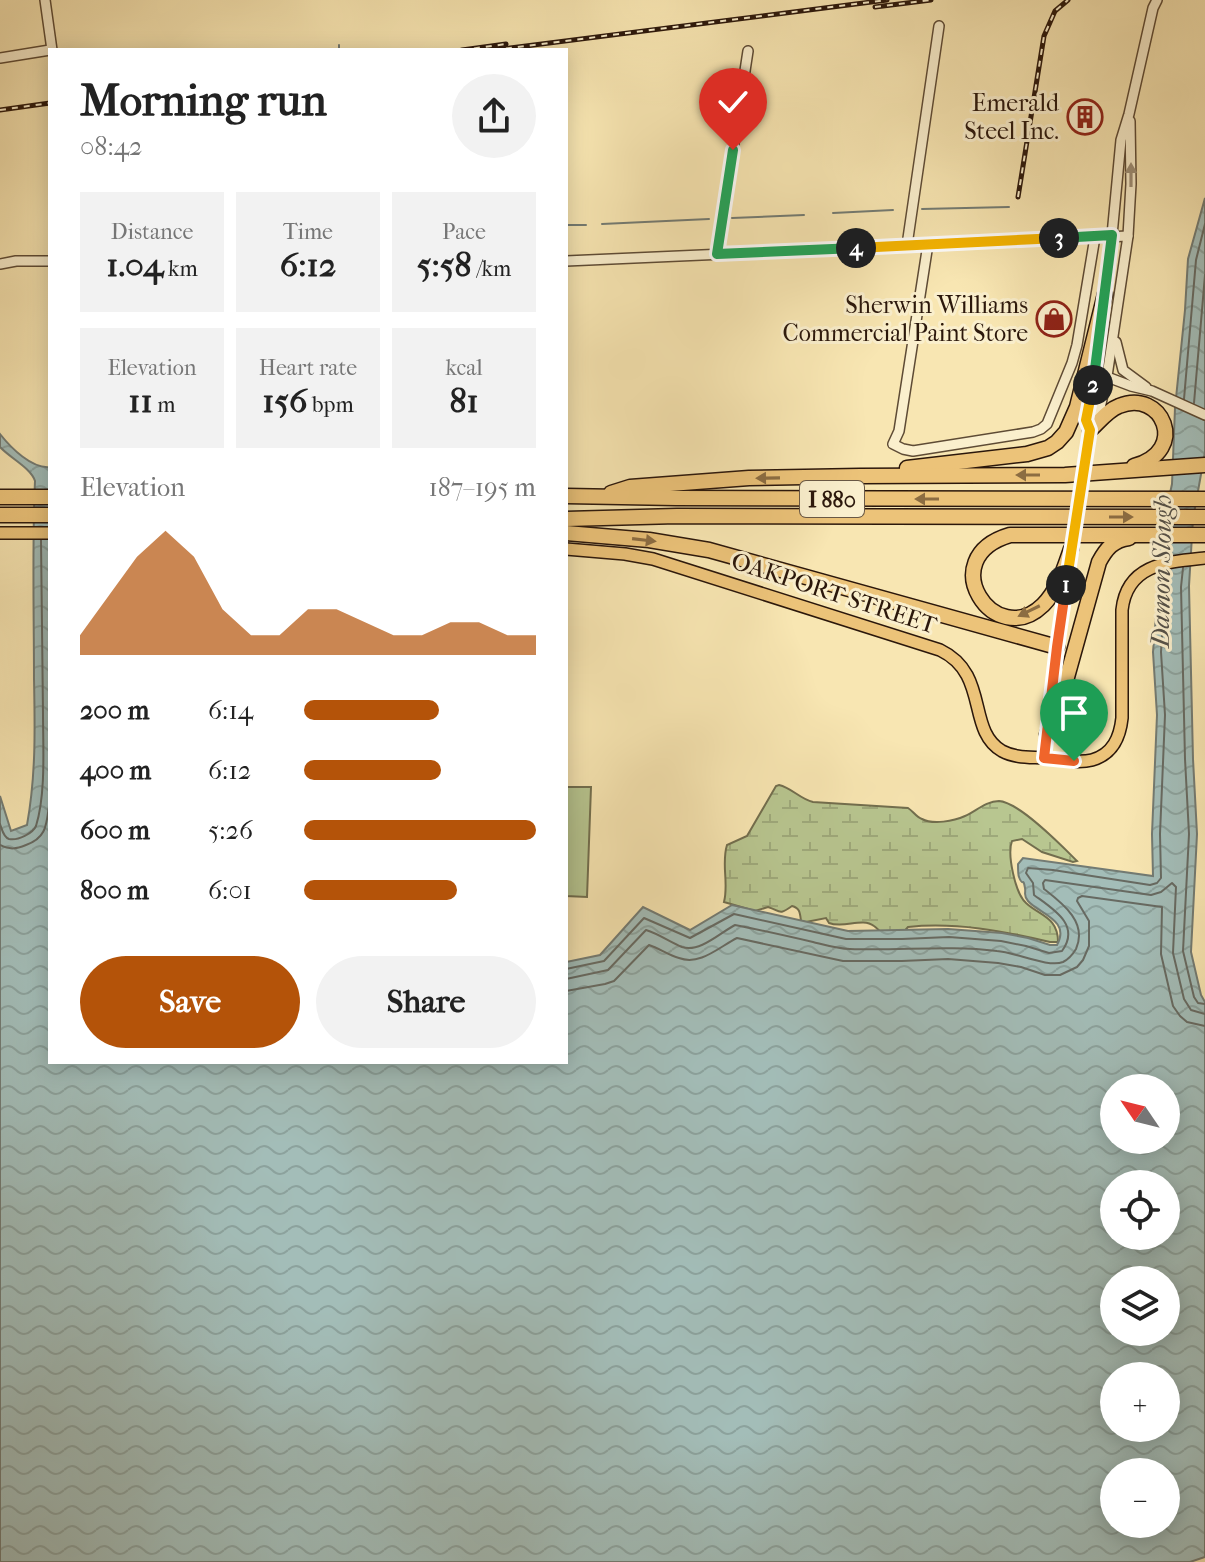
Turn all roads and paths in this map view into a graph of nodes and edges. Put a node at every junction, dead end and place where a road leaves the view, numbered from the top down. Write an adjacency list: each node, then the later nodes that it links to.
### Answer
1 (45, 0): 4 (street)
2 (1154, 3): 8 (street)
3 (939, 26): 13 (street)
4 (51, 48)
5 (48, 50): 7 (street)
6 (748, 51): 14 (street)
7 (0, 58)
8 (1129, 114): 9 (street); 10 (street, one-way to 8)
9 (1112, 235): 10 (street); 11 (street); 18 (street)
10 (1128, 236): 19 (street)
11 (1095, 237): 12 (street); 12 (street)
12 (928, 244): 13 (street)
13 (907, 245): 14 (street)
14 (717, 254): 16 (street)
15 (48, 261): 17 (street)
16 (568, 261)
17 (0, 264)
18 (1105, 294): 20 (street); 27 (highway)
19 (1115, 335): 21 (street); 22 (street)
20 (1094, 374): 21 (street); 24 (street)
21 (1107, 376): 22 (street); 24 (street)
22 (1152, 391): 23 (street)
23 (1205, 415)
24 (1090, 430): 26 (highway); 43 (street, bridge)
25 (1205, 465): 26 (highway)
26 (1106, 473): 27 (highway, one-way to 27)
27 (860, 476): 29 (highway, one-way to 29)
28 (568, 496): 29 (highway, I 880)
29 (602, 496): 32 (highway, I 880, one-way to 29)
30 (0, 497): 31 (highway)
31 (48, 497)
32 (1205, 499)
33 (0, 515): 34 (highway)
34 (48, 515)
35 (1205, 517): 36 (highway, I 880, one-way to 35)
36 (568, 519)
37 (0, 533): 38 (main road)
38 (48, 533)
39 (568, 533): 45 (highway, one-way to 45)
40 (1149, 535): 41 (highway); 43 (highway, one-way to 40); 46 (highway)
41 (1204, 535)
42 (568, 549): 47 (main road, OAKPORT STREET)
43 (1071, 549): 45 (street)
44 (1202, 558): 47 (main road, OAKPORT STREET)
45 (1057, 647): 46 (street)
46 (1047, 734): 47 (street)
47 (1044, 758)

